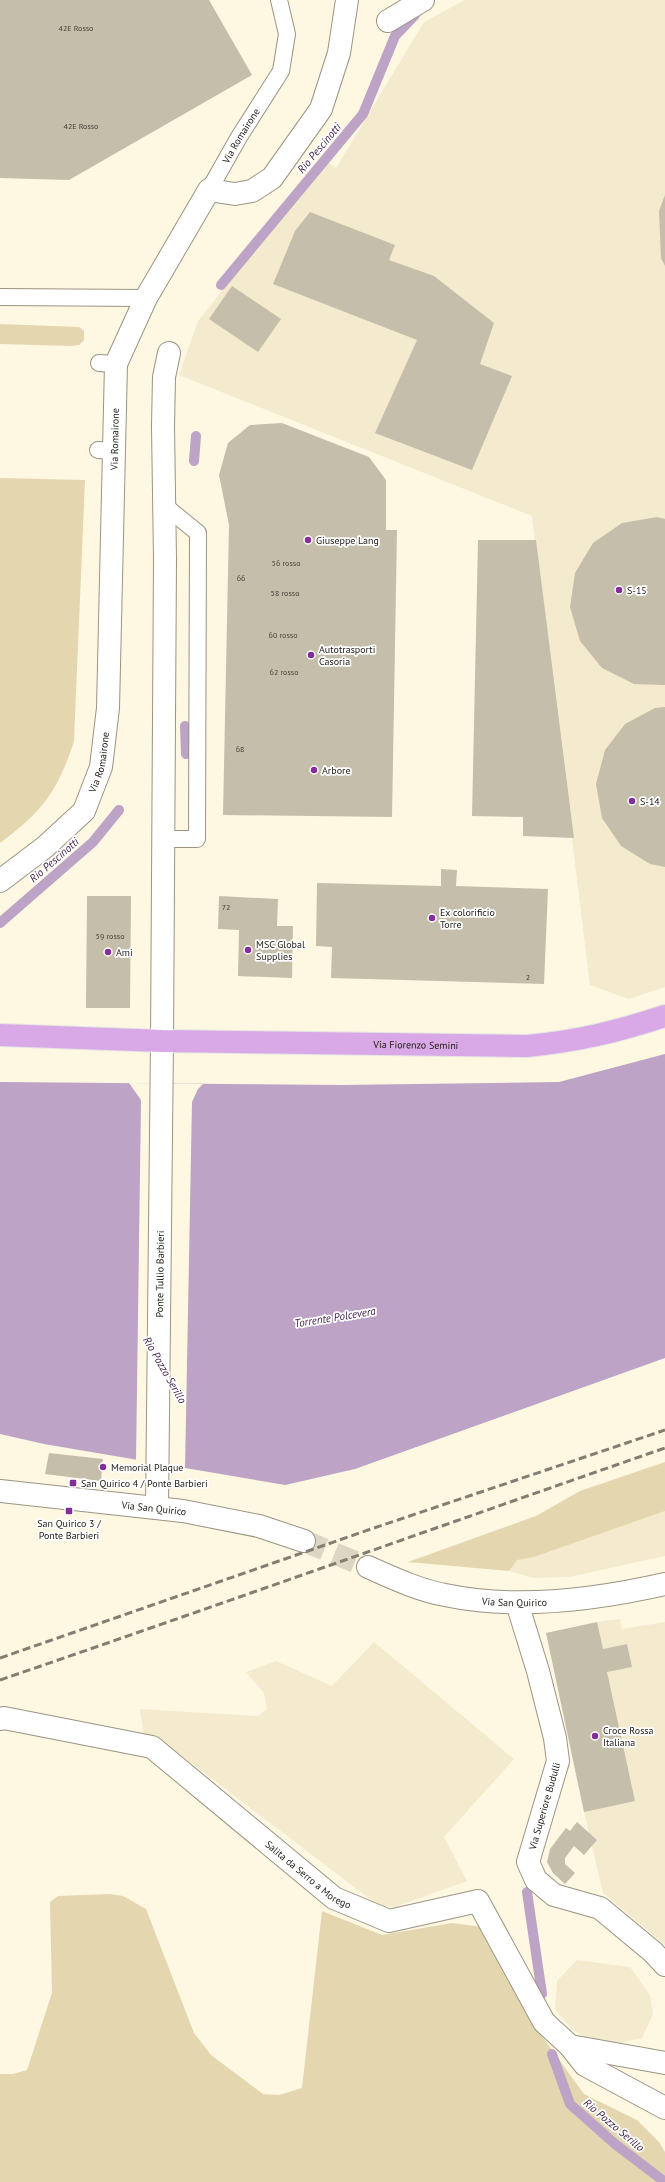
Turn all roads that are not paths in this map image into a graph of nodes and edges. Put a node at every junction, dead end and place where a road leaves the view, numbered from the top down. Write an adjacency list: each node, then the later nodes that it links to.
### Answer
1 (279, 0): 5 (lane, Via Romairone)
2 (347, 0): 5 (street)
3 (423, 0): 4 (street)
4 (388, 21)
5 (209, 190): 7 (street, Via Romairone)
6 (0, 297): 7 (lane)
7 (146, 298): 11 (street, Via Romairone)
8 (169, 353): 9 (street)
9 (165, 506): 10 (street); 10 (lane)
10 (164, 839): 14 (street)
11 (0, 881)
12 (665, 1016): 14 (main road, Via Fiorenzo Semini)
13 (0, 1035): 14 (main road)
14 (162, 1040): 16 (street, Ponte Tullio Barbieri)
15 (0, 1491): 16 (street, Via San Quirico)
16 (157, 1508): 17 (street, Via San Quirico)
17 (304, 1541)
18 (368, 1567): 20 (street, Via San Quirico)
19 (665, 1584): 20 (street, Via San Quirico)
20 (517, 1603): 22 (street, Via Superiore Budulli)
21 (0, 1719): 23 (street, Salita da Serro a Morego)
22 (665, 1965)
23 (570, 2046): 24 (street); 25 (street)
24 (665, 2063)
25 (665, 2108)

